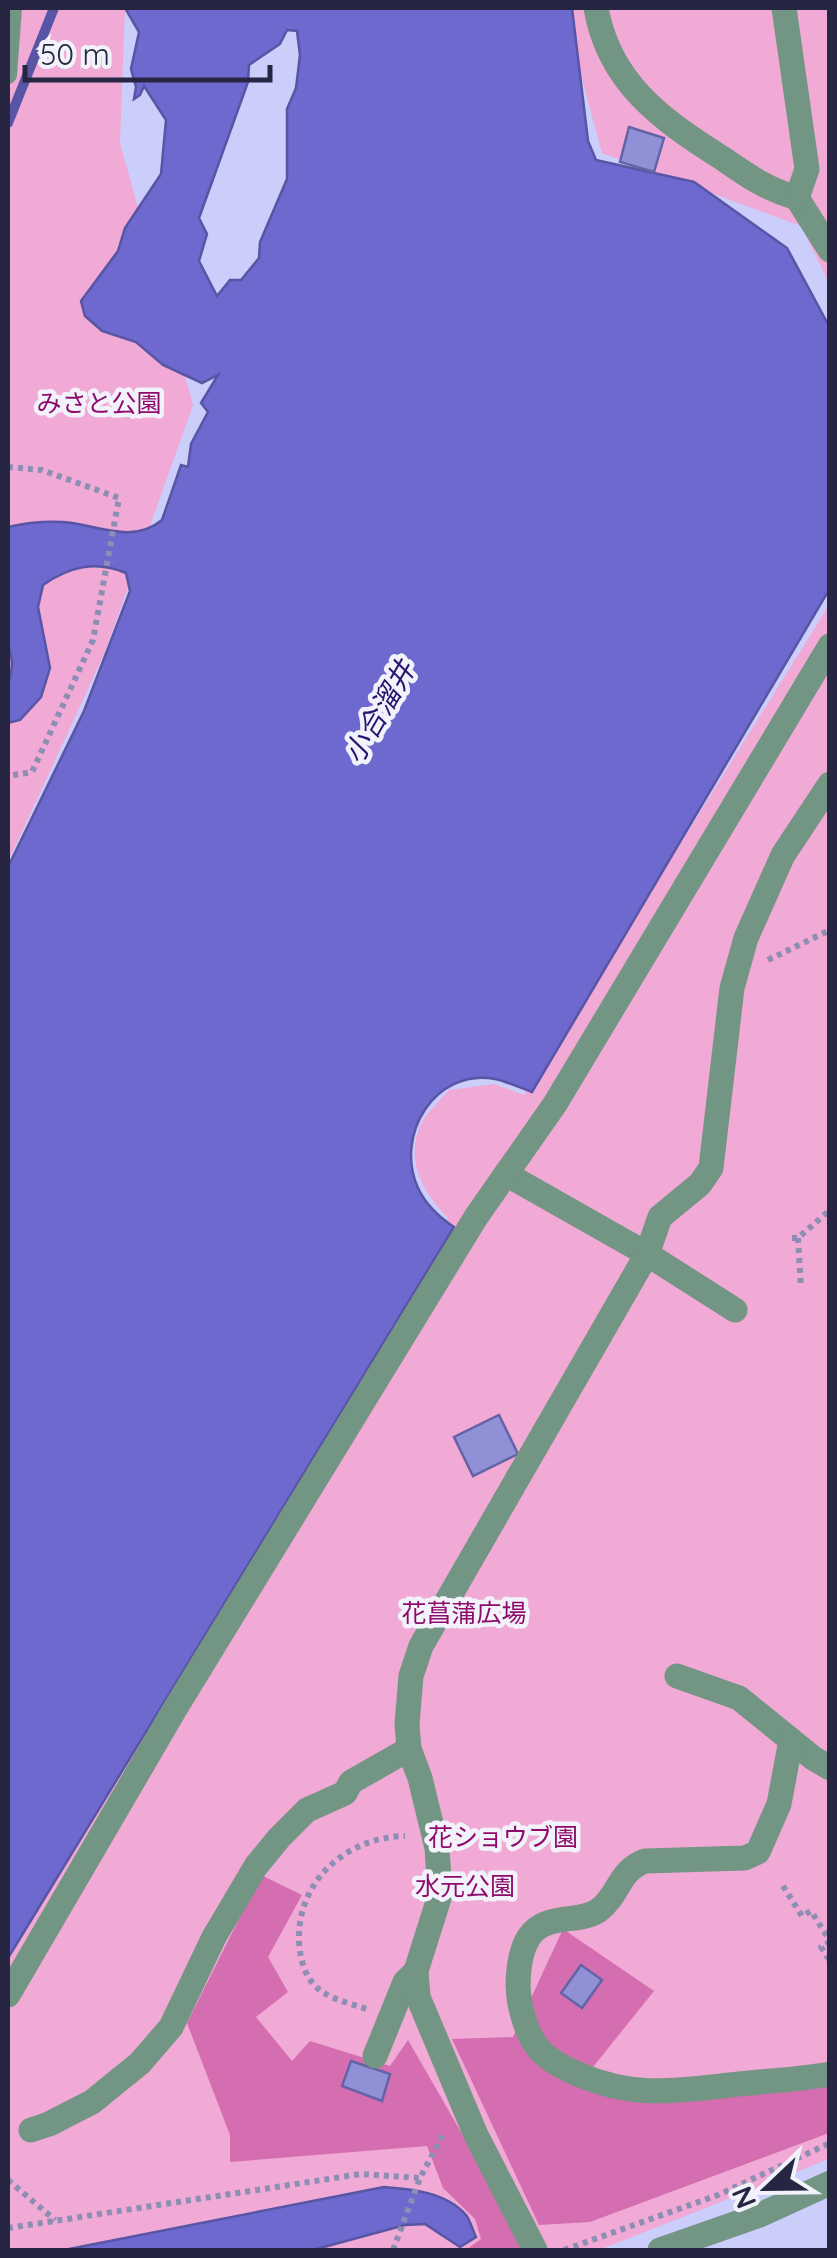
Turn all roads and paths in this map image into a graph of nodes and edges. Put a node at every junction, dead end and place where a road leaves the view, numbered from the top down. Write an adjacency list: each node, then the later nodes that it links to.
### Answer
1 (13, 8): 4 (lane)
2 (596, 8): 5 (street)
3 (784, 8): 5 (street)
4 (8, 75)
5 (797, 198): 6 (street)
6 (830, 250)
7 (8, 467): 9 (path)
8 (830, 646): 13 (street)
9 (8, 776)
10 (830, 784): 12 (street)
11 (830, 930): 12 (path)
12 (737, 971): 15 (street)
13 (506, 1174): 15 (street); 27 (street)
14 (830, 1210): 16 (path)
15 (646, 1254): 17 (street); 20 (street)
16 (801, 1288)
17 (735, 1310)
18 (677, 1676): 19 (street)
19 (791, 1740): 21 (street); 30 (street)
20 (409, 1749): 22 (street); 32 (street)
21 (830, 1768)
22 (437, 1848): 26 (street); 28 (path)
23 (783, 1886): 24 (path)
24 (830, 1942): 25 (path)
25 (830, 1961)
26 (416, 1970): 28 (street); 31 (street)
27 (8, 1995)
28 (390, 2018): 29 (street)
29 (376, 2056)
30 (830, 2074)
31 (461, 2101): 34 (path); 40 (street)
32 (30, 2130)
33 (830, 2143): 41 (path)
34 (420, 2178): 37 (path); 39 (path)
35 (8, 2180): 37 (path)
36 (830, 2183): 42 (street)
37 (56, 2220): 38 (path)
38 (8, 2228)
39 (393, 2250)
40 (535, 2250)
41 (564, 2250)
42 (660, 2250)

